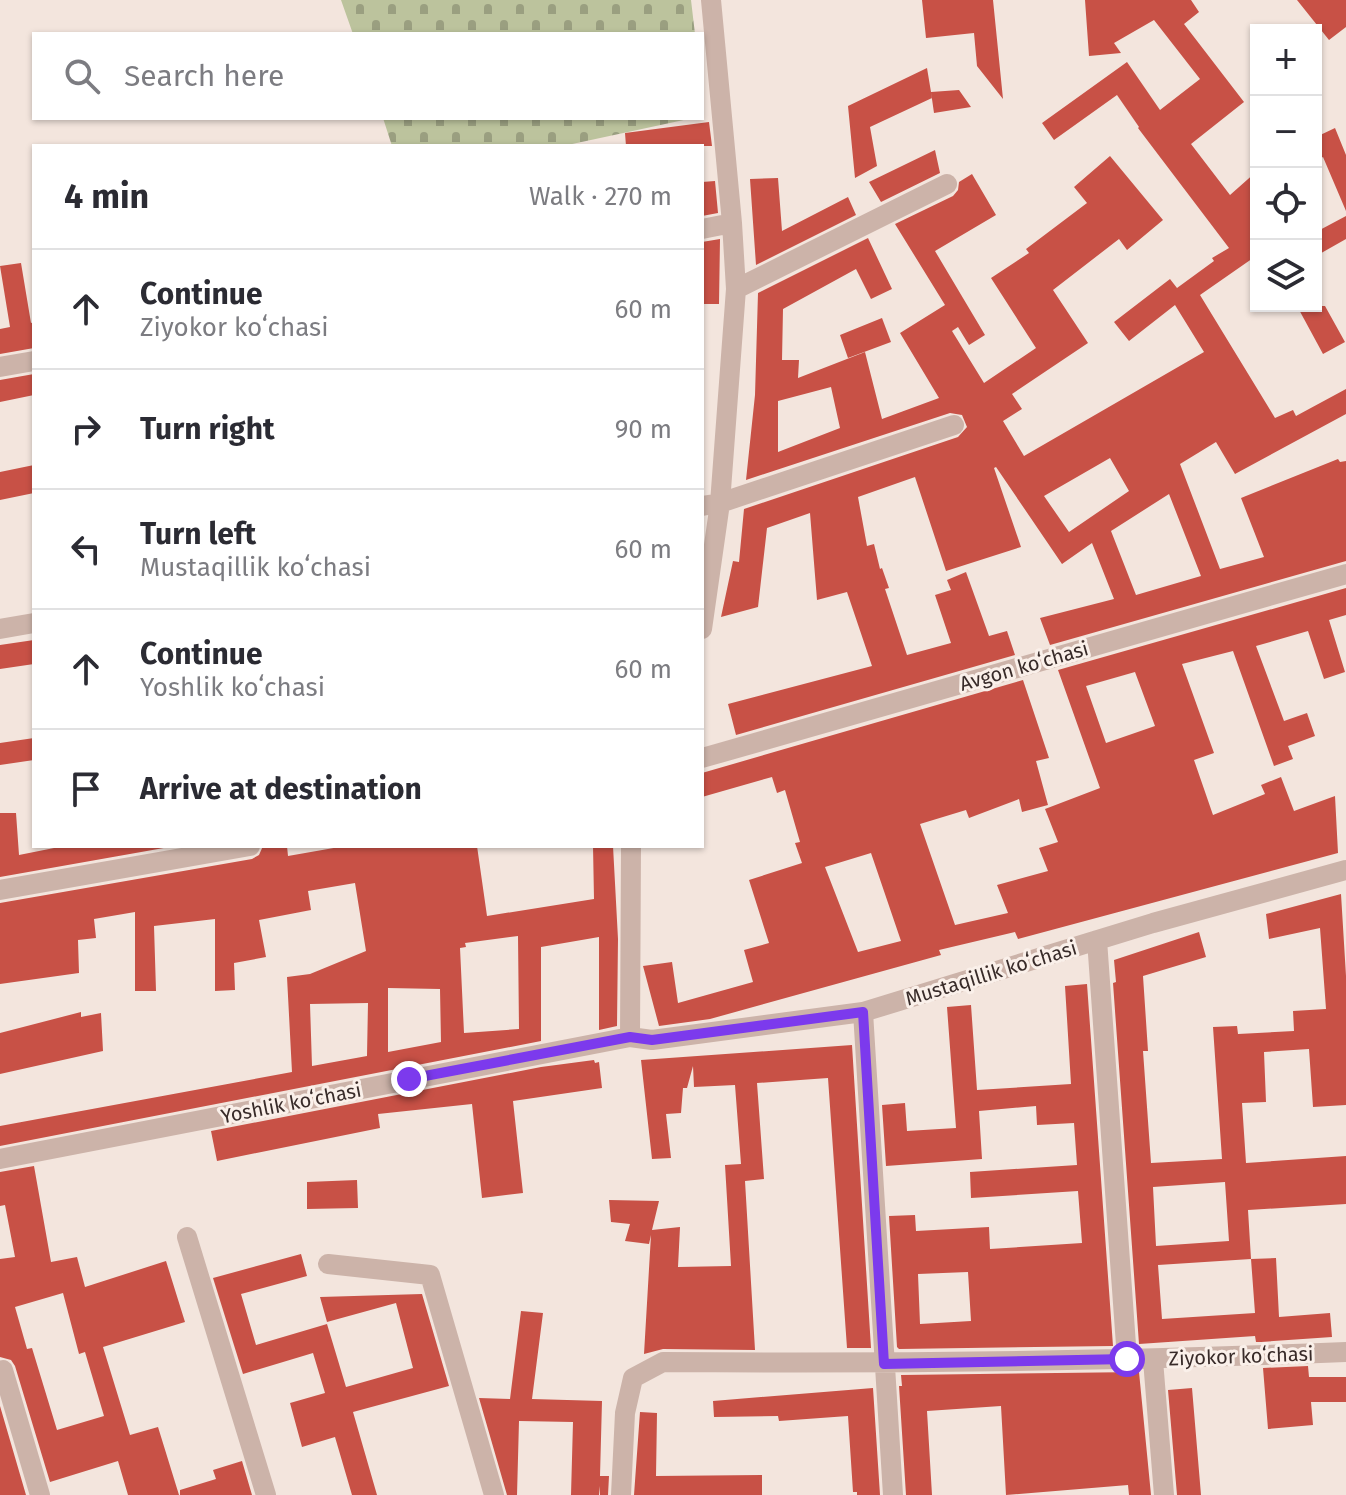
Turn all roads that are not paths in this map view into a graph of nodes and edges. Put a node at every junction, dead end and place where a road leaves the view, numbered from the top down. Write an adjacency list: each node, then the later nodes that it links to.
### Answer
1 (711, 0): 3 (street)
2 (947, 184): 5 (street)
3 (732, 223): 4 (street); 5 (street)
4 (704, 229)
5 (736, 289): 9 (street)
6 (32, 361): 7 (street)
7 (0, 367)
8 (954, 425): 9 (street)
9 (711, 505): 11 (street)
10 (1346, 574): 14 (street, Avgon koʻchasi)
11 (704, 601)
12 (32, 623): 13 (street)
13 (0, 629)
14 (704, 757)
15 (239, 848): 18 (street)
16 (631, 848): 21 (street)
17 (1346, 870): 19 (street, Mustaqillik koʻchasi)
18 (0, 890)
19 (1097, 940): 20 (street, Mustaqillik koʻchasi); 26 (street)
20 (863, 1012): 21 (street, Mustaqillik koʻchasi); 28 (street)
21 (630, 1037): 22 (street, Yoshlik koʻchasi)
22 (0, 1159)
23 (187, 1237): 31 (street)
24 (328, 1264): 32 (street)
25 (1346, 1352): 27 (street, Ziyokor koʻchasi)
26 (1127, 1359): 27 (street, Ziyokor koʻchasi); 28 (street, Ziyokor koʻchasi)
27 (1153, 1360): 35 (street)
28 (884, 1364): 33 (street, Ziyokor koʻchasi); 34 (street)
29 (3, 1370): 30 (street)
30 (40, 1495)
31 (266, 1495)
32 (494, 1495)
33 (621, 1495)
34 (893, 1495)
35 (1164, 1495)

